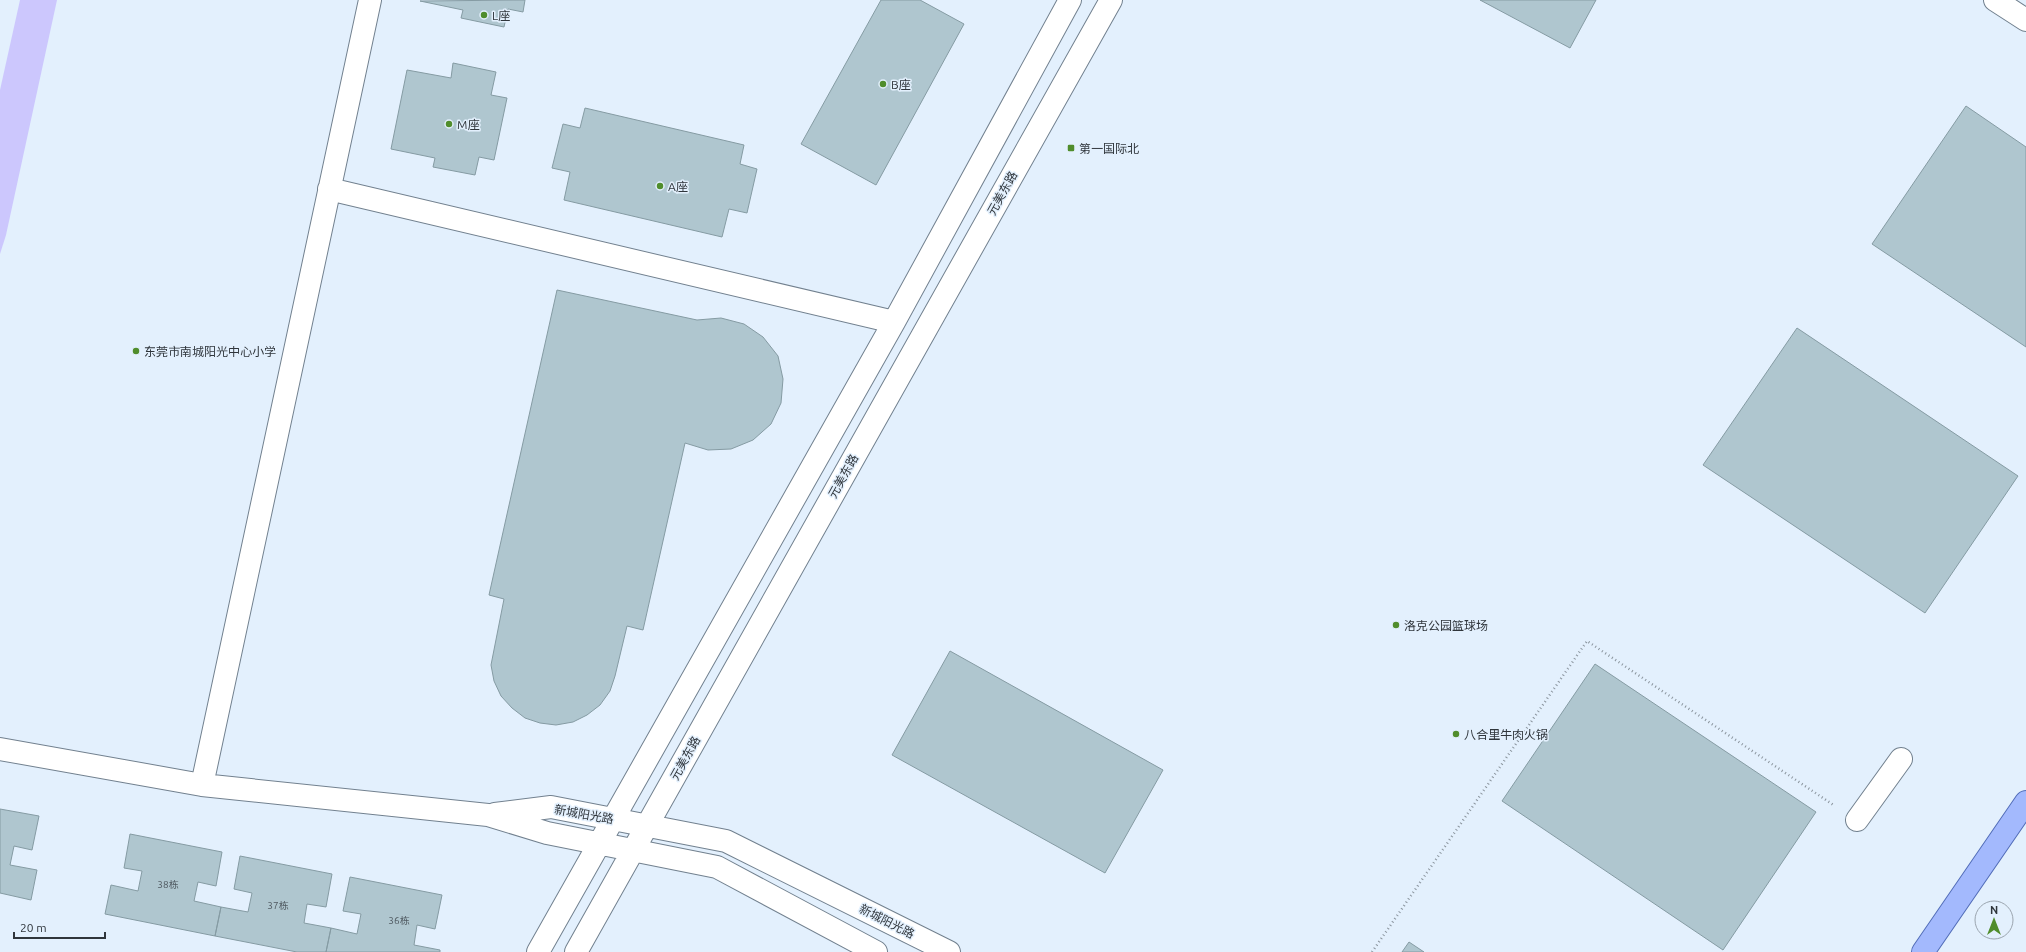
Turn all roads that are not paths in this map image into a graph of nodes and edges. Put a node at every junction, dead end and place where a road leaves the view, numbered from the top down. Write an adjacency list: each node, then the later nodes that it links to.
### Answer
1 (370, 0): 6 (street)
2 (1070, 0): 7 (street)
3 (1111, 0): 15 (street, 元美东路)
4 (1995, 0): 5 (street)
5 (2026, 20)
6 (329, 189): 7 (street); 10 (street)
7 (894, 322): 13 (street)
8 (0, 749): 10 (street)
9 (1901, 759): 14 (street)
10 (202, 785): 12 (street)
11 (2026, 802): 22 (main road)
12 (488, 815): 13 (street, 新城阳光路); 16 (street)
13 (612, 819): 15 (street, 新城阳光路); 16 (street)
14 (1857, 820)
15 (647, 825): 17 (street, 元美东路); 21 (street, 新城阳光路)
16 (598, 843): 17 (street); 18 (street)
17 (633, 850): 19 (street, 元美东路); 20 (street)
18 (538, 952)
19 (576, 952)
20 (876, 952)
21 (949, 952)
22 (1923, 952)

